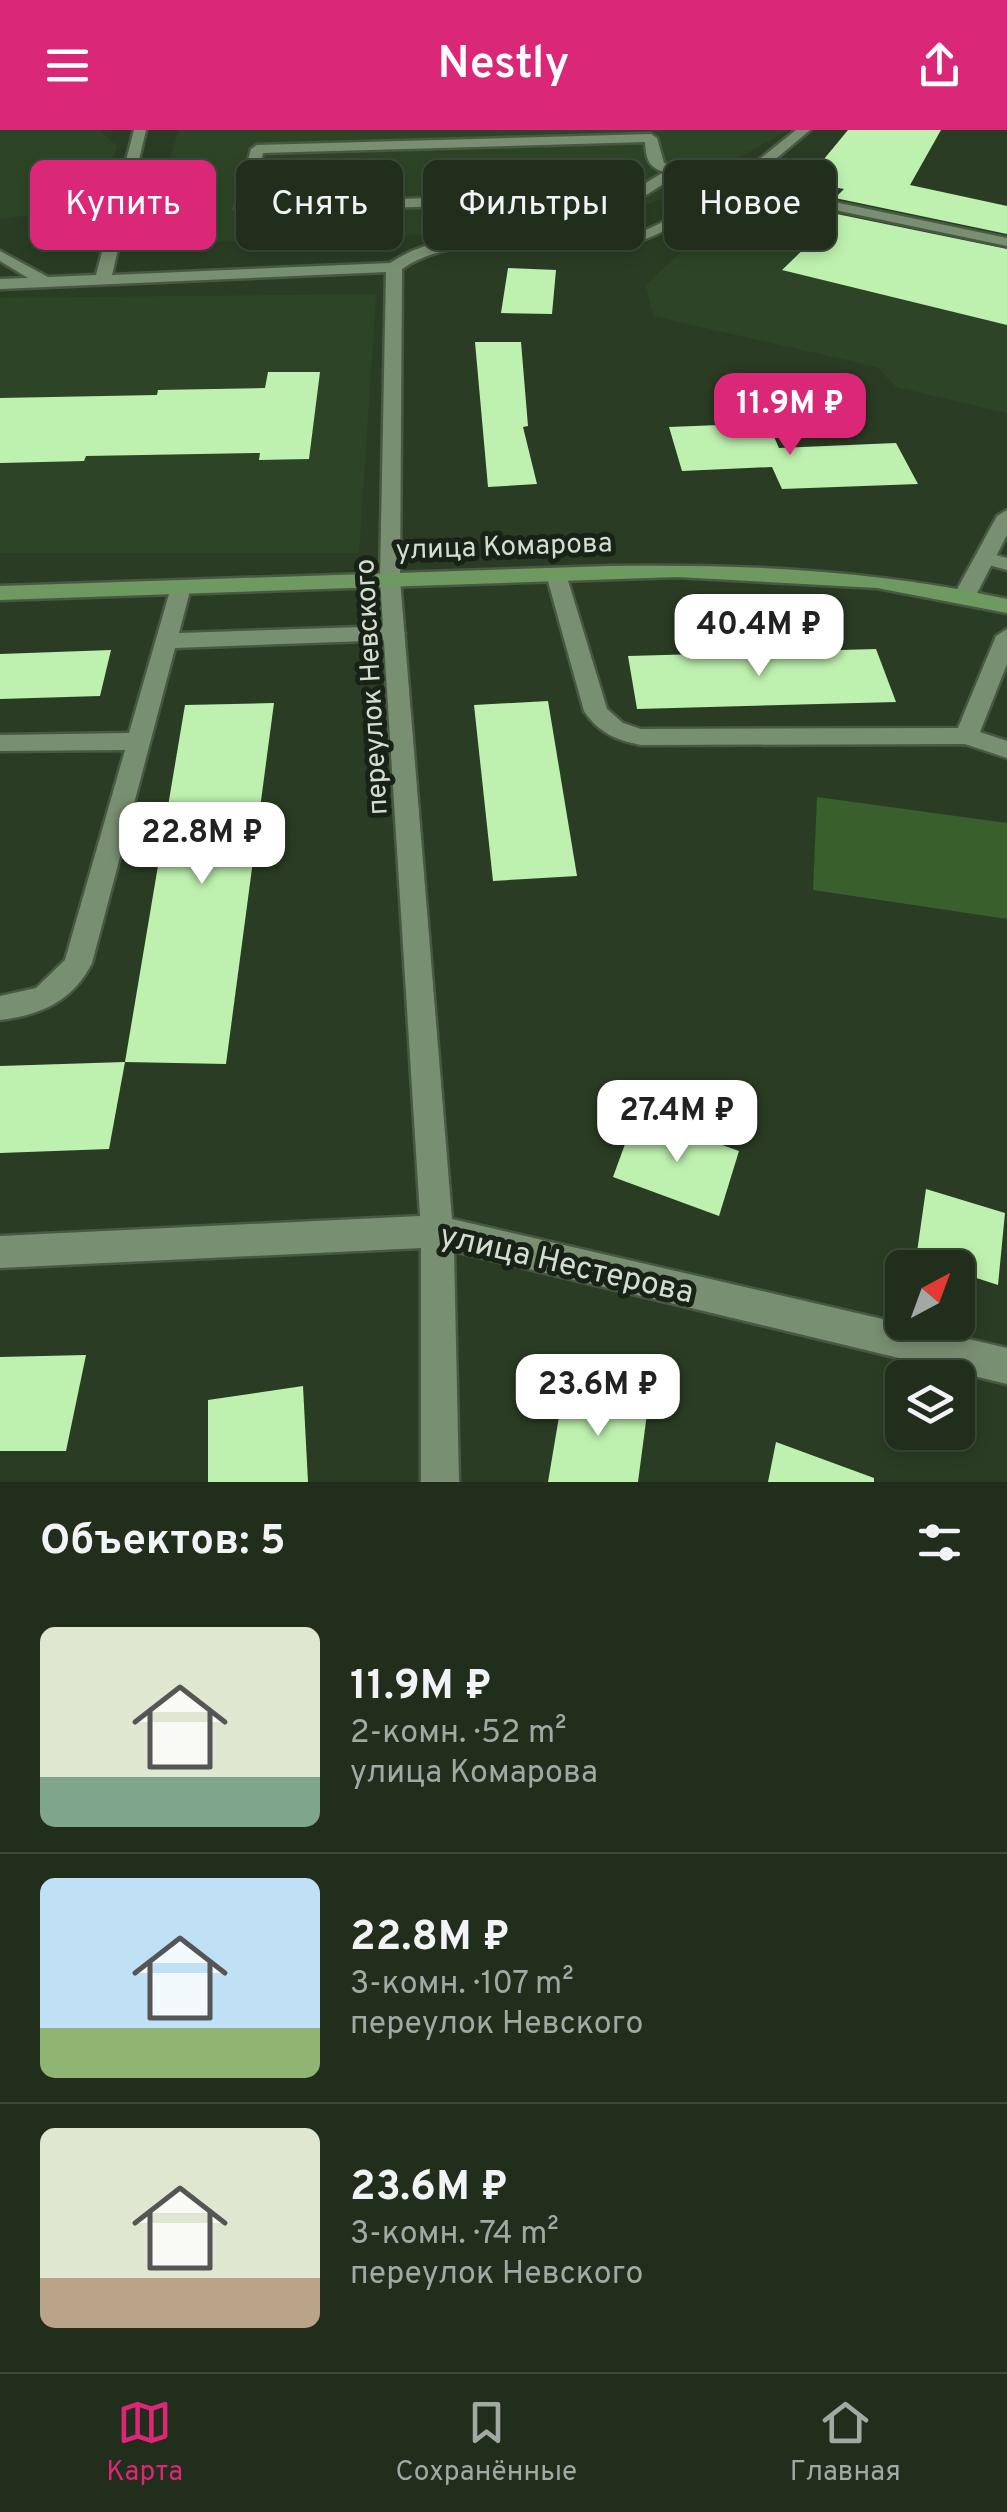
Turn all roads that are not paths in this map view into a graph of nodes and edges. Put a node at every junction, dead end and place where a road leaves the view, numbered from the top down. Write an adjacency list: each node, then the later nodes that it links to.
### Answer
1 (804, 130): 3 (street)
2 (138, 131): 10 (street)
3 (768, 160)
4 (674, 171): 4 (street)
5 (836, 206): 7 (street)
6 (664, 228): 9 (street)
7 (1007, 242)
8 (0, 255): 11 (street)
9 (394, 267): 10 (street); 17 (street, переулок Невского)
10 (103, 279): 11 (street)
11 (44, 282): 12 (street)
12 (0, 284)
13 (1007, 516): 14 (street)
14 (985, 558): 15 (street); 20 (street)
15 (1007, 564)
16 (556, 574): 17 (main road, улица Комарова); 20 (main road, улица Комарова); 25 (street)
17 (390, 579): 18 (main road, улица Комарова); 22 (street, переулок Невского)
18 (181, 587): 19 (main road, улица Комарова); 24 (street)
19 (0, 593)
20 (965, 595): 21 (main road, улица Комарова)
21 (1007, 606)
22 (394, 632): 24 (street); 30 (street, переулок Невского)
23 (1007, 636): 25 (street)
24 (166, 642): 26 (street)
25 (967, 736): 28 (street)
26 (139, 741): 27 (street); 29 (street)
27 (0, 743)
28 (1007, 750)
29 (0, 1008)
30 (437, 1231): 31 (street, улица Нестерова); 32 (street, улица Нестерова); 33 (street, переулок Невского)
31 (0, 1252)
32 (1007, 1366)
33 (440, 1482)

